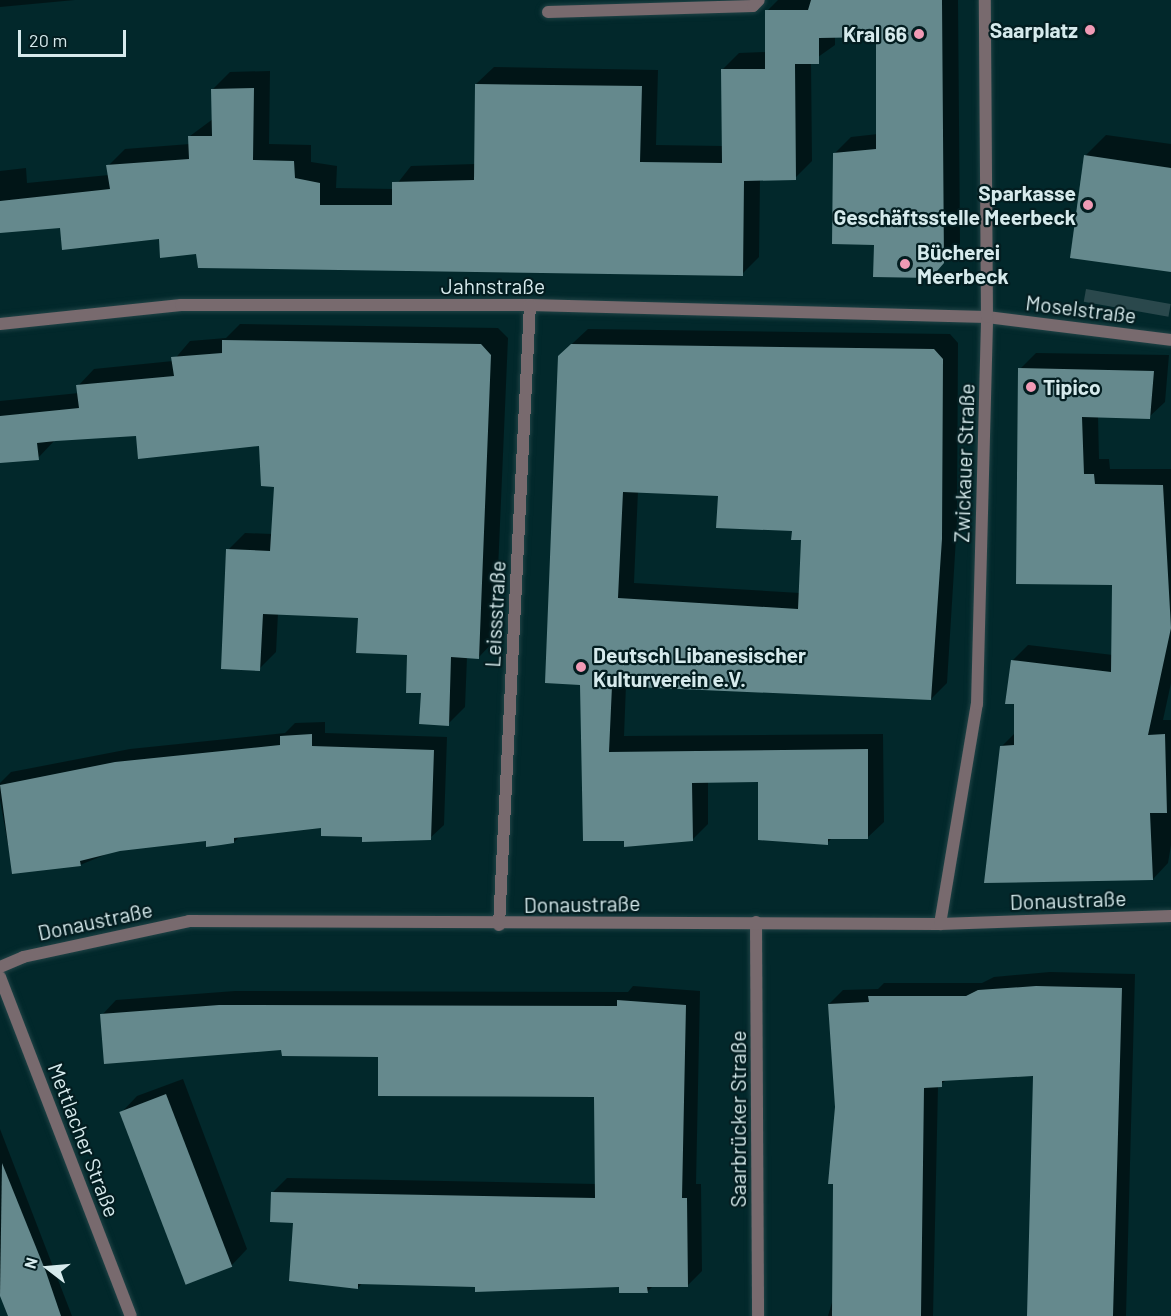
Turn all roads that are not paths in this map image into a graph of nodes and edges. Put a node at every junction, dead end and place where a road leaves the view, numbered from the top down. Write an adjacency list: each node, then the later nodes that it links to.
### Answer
1 (759, 0): 3 (street)
2 (985, 0): 5 (street, Zwickauer Straße)
3 (548, 12)
4 (530, 305): 5 (street, Jahnstraße); 6 (street, Jahnstraße); 11 (street, Leissstraße)
5 (987, 317): 7 (street, Moselstraße); 10 (street, Zwickauer Straße)
6 (0, 324)
7 (1171, 340)
8 (1171, 916): 10 (street, Donaustraße)
9 (756, 922): 10 (street, Donaustraße); 11 (street, Donaustraße); 15 (street, Saarbrücker Straße)
10 (940, 924)
11 (499, 925): 12 (street, Donaustraße)
12 (0, 967)
13 (0, 977): 14 (street, Mettlacher Straße)
14 (131, 1316)
15 (758, 1316)

